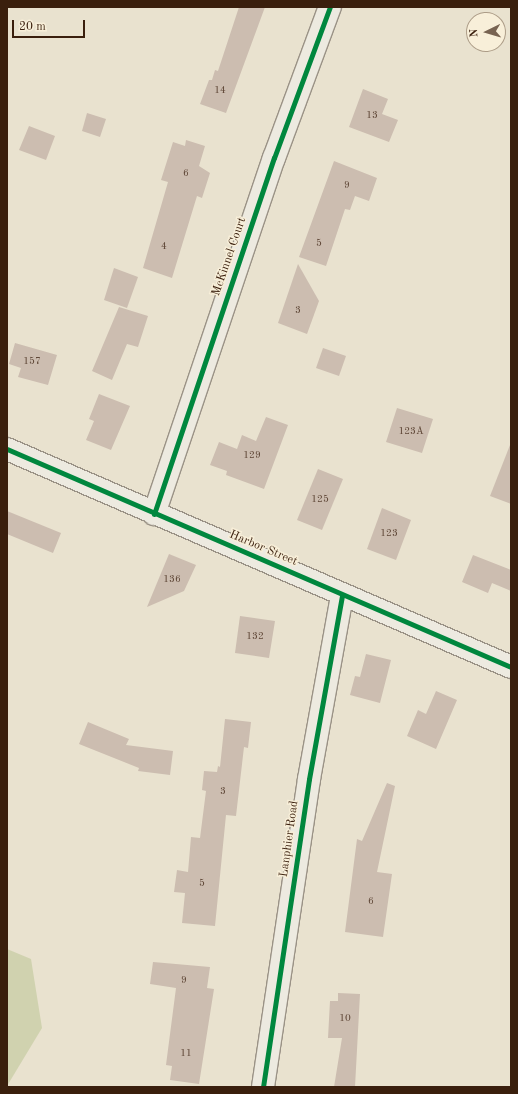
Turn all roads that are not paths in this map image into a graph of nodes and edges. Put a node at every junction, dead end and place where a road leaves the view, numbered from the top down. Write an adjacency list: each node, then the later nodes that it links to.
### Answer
1 (330, 7): 3 (street, McKinnel Court)
2 (7, 449): 3 (street, Harbor Street)
3 (154, 514): 4 (street, Harbor Street)
4 (342, 595): 5 (street, Harbor Street); 6 (street, Lanphier Road)
5 (511, 667)
6 (263, 1087)

